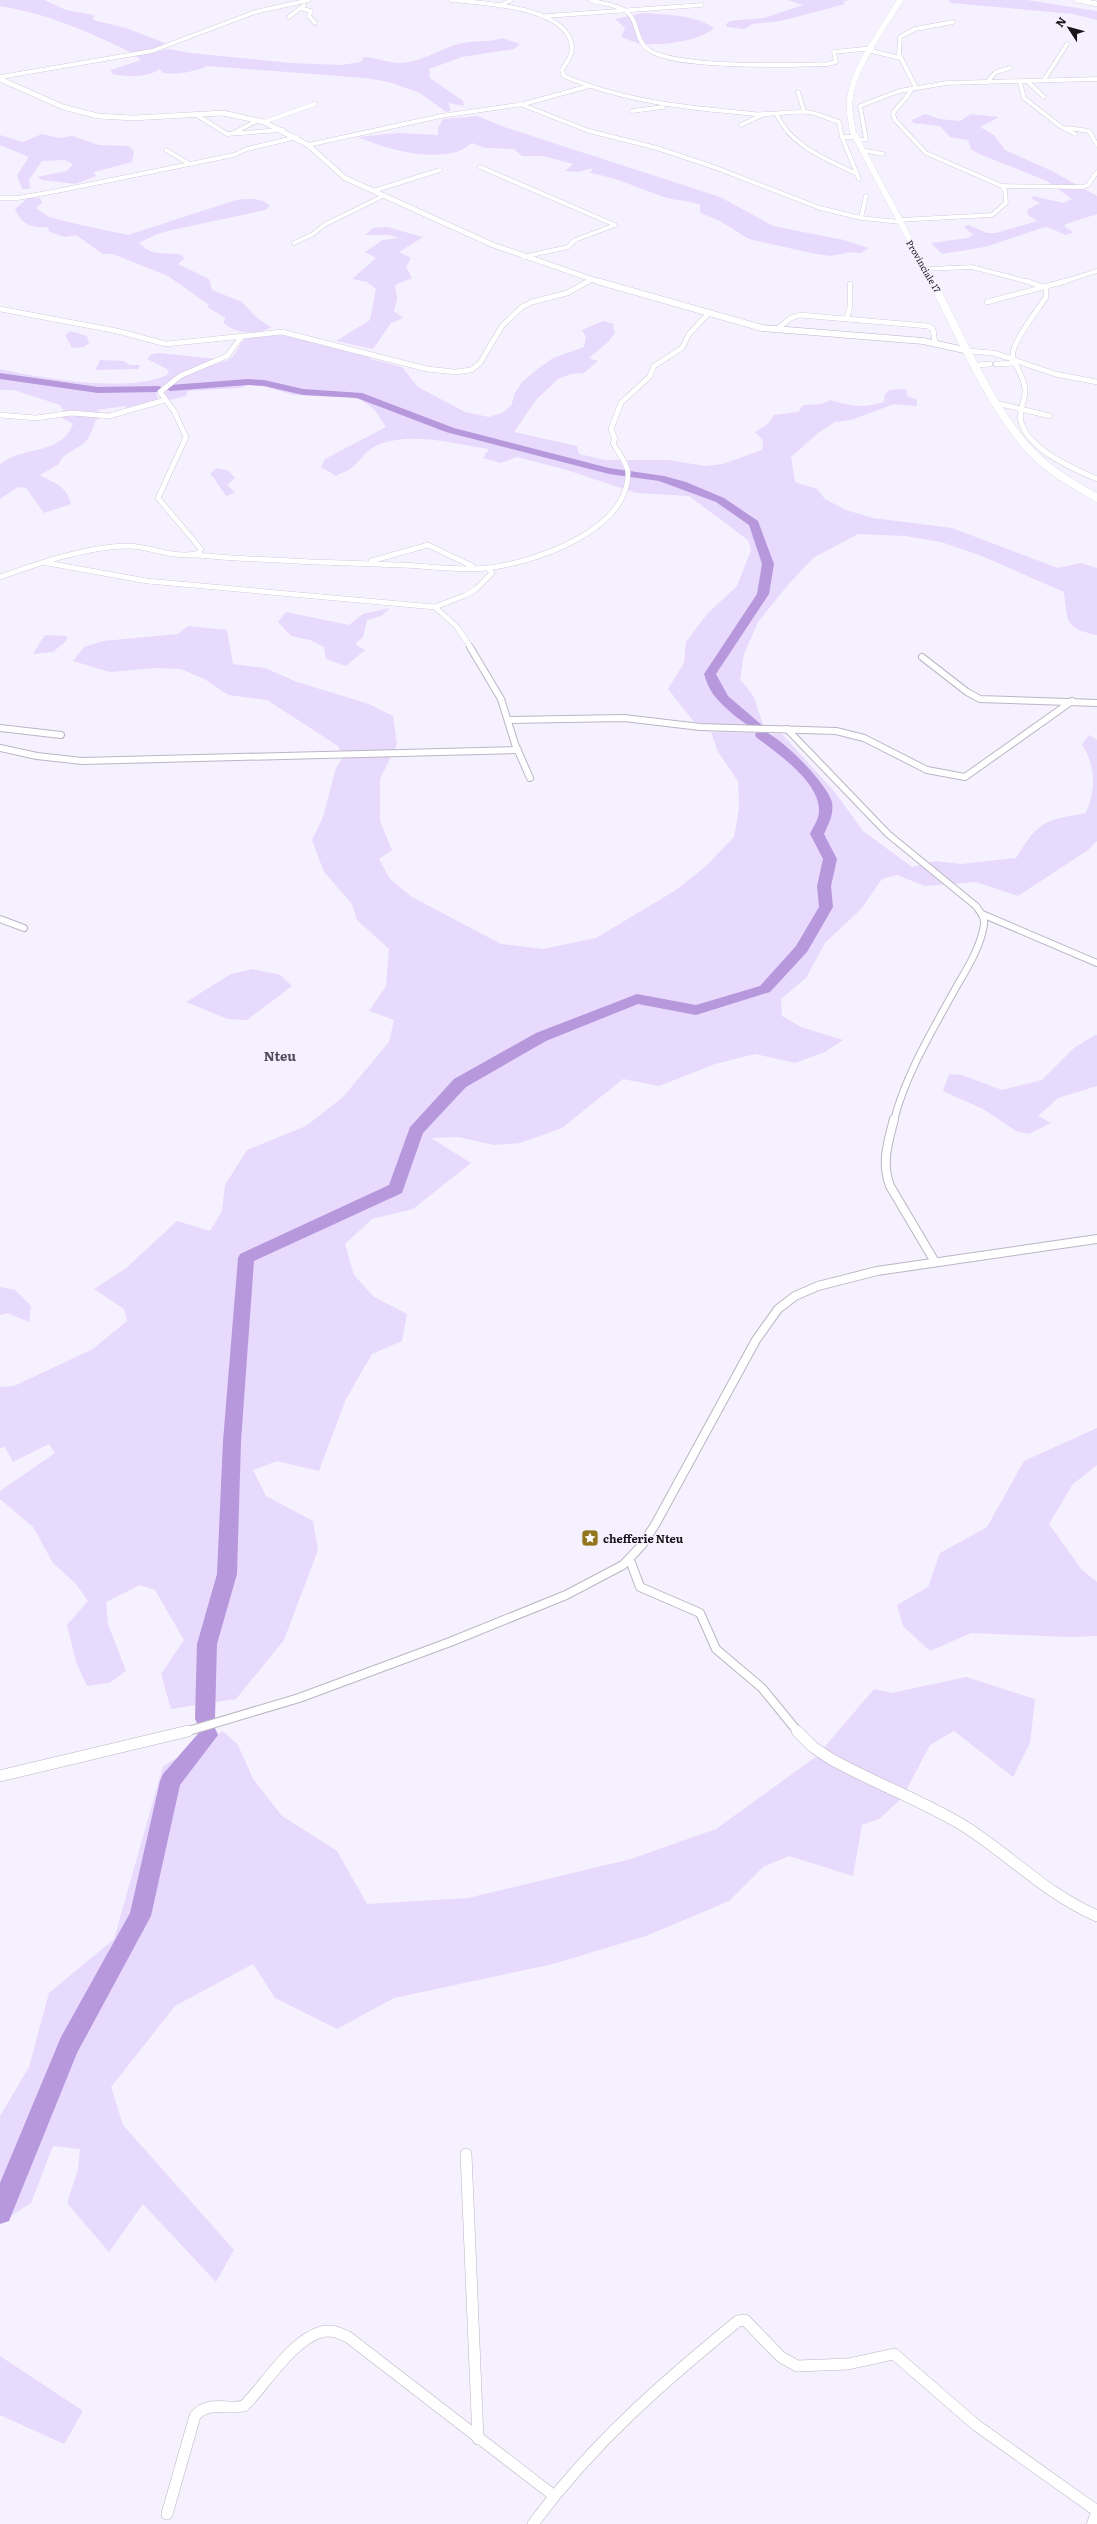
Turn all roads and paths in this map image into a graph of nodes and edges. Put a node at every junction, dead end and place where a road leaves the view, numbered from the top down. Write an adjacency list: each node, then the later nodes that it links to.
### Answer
1 (451, 0): 8 (street)
2 (511, 0): 8 (street)
3 (591, 0): 11 (street)
4 (900, 0): 17 (main road, Provinciale 17)
5 (1077, 0): 7 (street)
6 (308, 1): 10 (street); 20 (street)
7 (1097, 4)
8 (500, 6): 12 (street)
9 (702, 6): 11 (street)
10 (300, 8): 13 (street); 15 (street)
11 (626, 11): 12 (street); 17 (street)
12 (546, 16): 26 (street)
13 (289, 17)
14 (953, 22): 18 (street)
15 (315, 23)
16 (1067, 44): 22 (street)
17 (872, 50): 18 (street); 39 (main road, Provinciale 17)
18 (900, 58): 27 (street)
19 (1010, 68): 23 (street)
20 (1, 79): 35 (street)
21 (1097, 79): 22 (street)
22 (1044, 80): 25 (street)
23 (986, 82): 24 (street); 27 (street)
24 (1020, 82): 25 (street); 43 (street)
25 (1028, 82): 29 (street)
26 (589, 86): 31 (street); 32 (street)
27 (913, 88): 40 (street); 61 (street)
28 (798, 92): 34 (street)
29 (1044, 97)
30 (315, 104): 41 (street)
31 (520, 104): 50 (street); 66 (street)
32 (679, 106): 33 (street); 36 (street)
33 (632, 111)
34 (804, 111): 37 (street); 48 (street)
35 (195, 114): 38 (street); 45 (street)
36 (763, 114): 37 (street); 42 (street)
37 (778, 115): 59 (street)
38 (258, 120): 41 (street); 45 (street)
39 (851, 121): 40 (street); 49 (main road, Provinciale 17)
40 (862, 121): 49 (street)
41 (264, 122): 44 (street)
42 (741, 125)
43 (1067, 128): 46 (street); 51 (street)
44 (283, 130): 45 (street); 47 (street)
45 (231, 134)
46 (1075, 134)
47 (297, 137): 50 (street); 55 (street)
48 (842, 137): 49 (street); 59 (street)
49 (856, 139): 53 (main road, Provinciale 17)
50 (308, 145): 62 (street)
51 (1097, 145)
52 (166, 150): 55 (street)
53 (861, 150): 54 (street); 67 (main road, Provinciale 17)
54 (883, 154)
55 (188, 163): 65 (street)
56 (480, 167): 69 (street)
57 (440, 170): 62 (street)
58 (1097, 172): 61 (street)
59 (855, 173): 60 (street)
60 (859, 179)
61 (1002, 186): 67 (street)
62 (373, 191): 63 (street)
63 (383, 196): 68 (street); 69 (street)
64 (866, 196): 66 (street)
65 (0, 198)
66 (861, 218): 67 (street)
67 (900, 221): 70 (main road, Provinciale 17)
68 (294, 243)
69 (523, 257): 72 (street)
70 (926, 269): 74 (street); 82 (main road, Provinciale 17)
71 (1097, 271): 74 (street)
72 (592, 280): 77 (street); 80 (street)
73 (850, 284): 78 (street)
74 (1046, 288): 75 (street); 83 (street)
75 (987, 302)
76 (0, 308): 80 (street)
77 (708, 314): 79 (street); 99 (street)
78 (846, 317): 79 (street); 81 (street)
79 (776, 330): 81 (street)
80 (242, 336): 88 (street)
81 (935, 343): 82 (street)
82 (969, 351): 83 (street); 86 (main road, Provinciale 17)
83 (1014, 361): 85 (street); 87 (street); 90 (street)
84 (990, 364): 86 (street)
85 (996, 364)
86 (976, 365): 89 (main road, Provinciale 17)
87 (1097, 382)
88 (165, 400): 91 (street); 95 (street)
89 (996, 403): 90 (street); 94 (main road, Provinciale 17)
90 (1020, 407): 92 (street); 93 (street)
91 (0, 415)
92 (1050, 416)
93 (1097, 479)
94 (1097, 498)
95 (195, 555): 96 (street); 97 (street)
96 (46, 563): 100 (street); 101 (street)
97 (347, 564): 98 (street); 98 (street)
98 (473, 567): 99 (street)
99 (488, 568): 101 (street)
100 (0, 577)
101 (435, 607): 105 (street)
102 (922, 657): 103 (street)
103 (1072, 701): 104 (street); 107 (street)
104 (1097, 703)
105 (509, 720): 107 (street); 110 (street)
106 (0, 728): 108 (street)
107 (787, 730): 112 (street)
108 (61, 736)
109 (0, 748): 110 (street)
110 (518, 750): 111 (street)
111 (530, 778)
112 (982, 914): 115 (street); 117 (street)
113 (0, 919): 114 (street)
114 (24, 928)
115 (1097, 963)
116 (1097, 1239): 117 (street)
117 (935, 1262): 118 (street)
118 (630, 1560): 119 (street); 120 (street)
119 (0, 1776)
120 (1097, 1916)
121 (466, 2154): 122 (street)
122 (478, 2439): 123 (street); 125 (street)
123 (552, 2495): 124 (street); 127 (street)
124 (1097, 2511)
125 (168, 2514)
126 (1097, 2516): 128 (street)
127 (533, 2524)
128 (1094, 2524)

